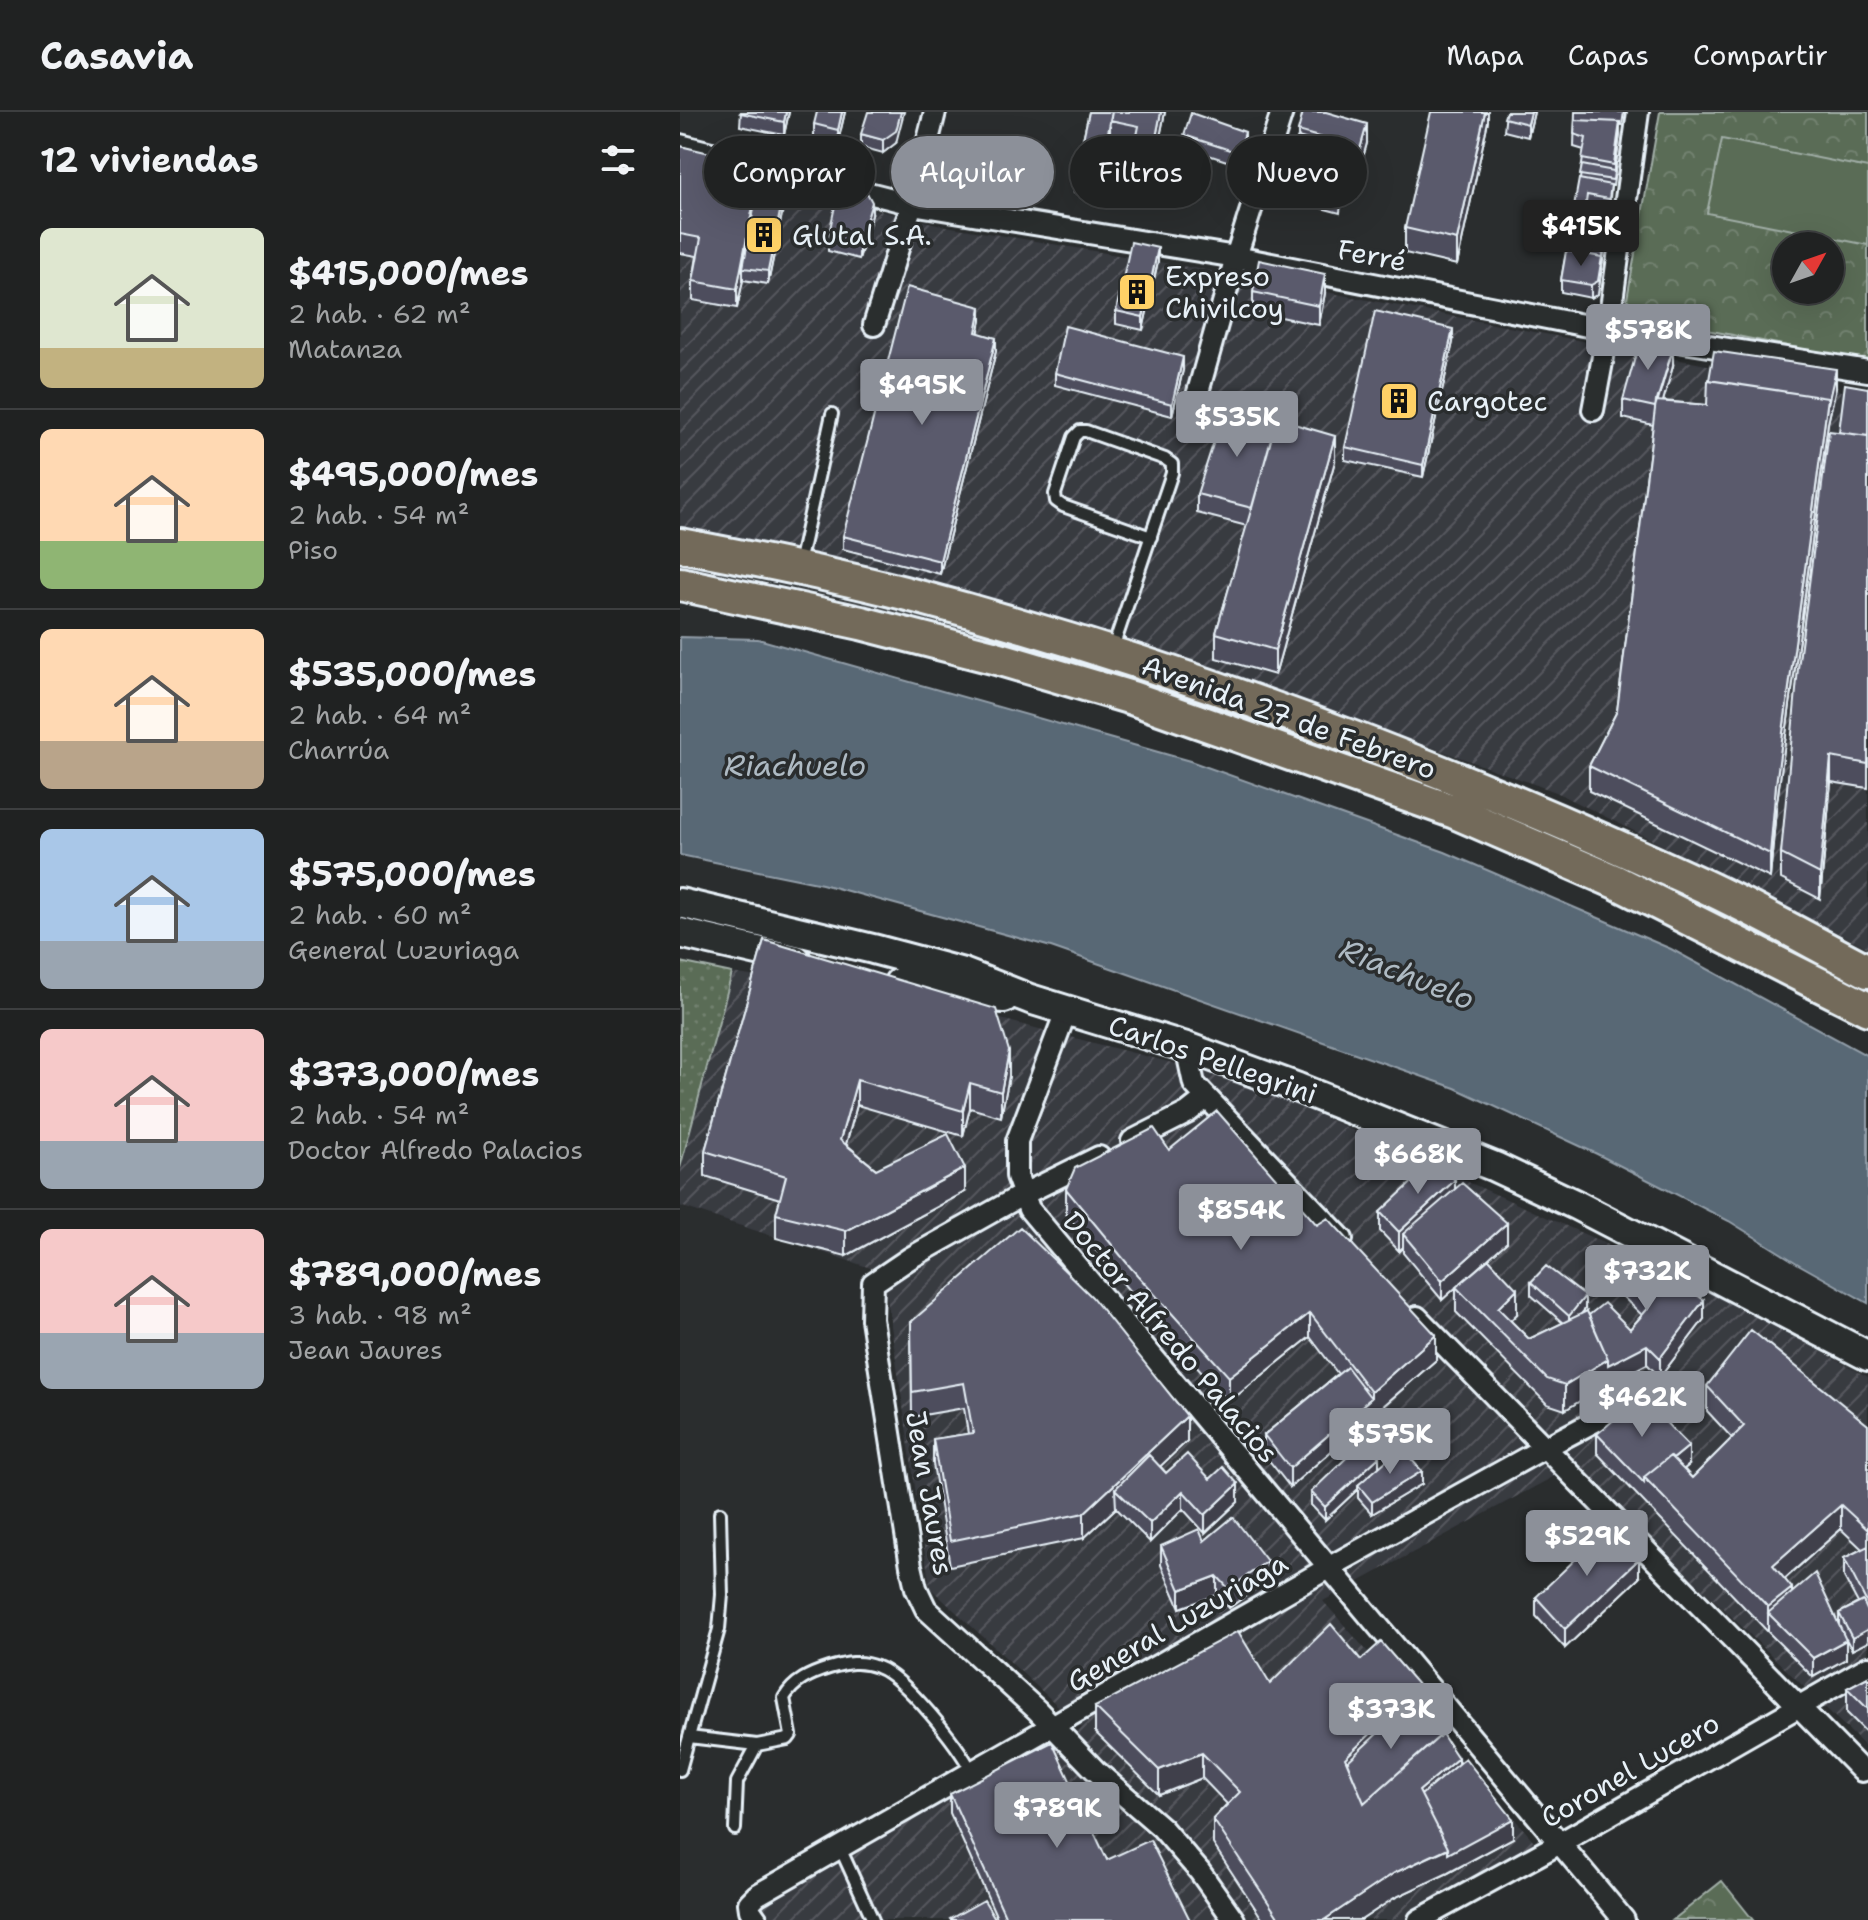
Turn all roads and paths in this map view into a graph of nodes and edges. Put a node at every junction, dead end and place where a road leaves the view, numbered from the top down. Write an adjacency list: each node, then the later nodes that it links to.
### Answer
1 (935, 112): 4 (street)
2 (1282, 112): 9 (street)
3 (1638, 112): 11 (street)
4 (929, 136)
5 (680, 145): 6 (street, Ferré)
6 (891, 199)
7 (911, 208): 10 (street)
8 (936, 208): 9 (street, Ferré)
9 (1236, 257): 11 (street, Ferré); 13 (street)
10 (874, 325)
11 (1608, 330): 12 (street, Ferré); 14 (street)
12 (1868, 371)
13 (1193, 410)
14 (1593, 410)
15 (832, 414): 18 (lane)
16 (1151, 537): 16 (lane); 20 (lane)
17 (680, 545): 18 (main road, Avenida 27 de Febrero)
18 (798, 569): 20 (main road, Avenida 27 de Febrero)
19 (680, 584): 26 (main road, Avenida 27 de Febrero)
20 (1112, 653): 24 (main road, Avenida 27 de Febrero)
21 (680, 903): 27 (main road, Carlos Pellegrini)
22 (680, 933): 23 (main road)
23 (815, 965)
24 (1868, 971)
25 (876, 979): 27 (main road, Carlos Pellegrini)
26 (1864, 998)
27 (1030, 999): 28 (main road, Carlos Pellegrini)
28 (1067, 1009): 29 (main road, Carlos Pellegrini); 31 (street, Doctor Alfredo Palacios)
29 (1186, 1047): 30 (street); 34 (main road, Carlos Pellegrini)
30 (1206, 1098): 31 (street); 32 (street)
31 (1022, 1195): 38 (street, Doctor Alfredo Palacios); 41 (street, Jean Jaures)
32 (1358, 1256)
33 (1402, 1301): 36 (street)
34 (1868, 1356)
35 (1656, 1389): 36 (street, General Luzuriaga)
36 (1544, 1448): 38 (street, General Luzuriaga); 40 (street)
37 (720, 1513): 42 (lane)
38 (1328, 1568): 41 (street, General Luzuriaga); 48 (street, Doctor Alfredo Palacios)
39 (1868, 1667): 40 (street, Coronel Lucero)
40 (1798, 1706): 45 (street); 48 (street, Coronel Lucero)
41 (1053, 1727): 46 (street, General Luzuriaga); 52 (street, Jean Jaures)
42 (689, 1737): 43 (lane); 44 (lane)
43 (757, 1745): 46 (lane); 47 (lane)
44 (680, 1770)
45 (1862, 1771)
46 (972, 1772): 49 (street, General Luzuriaga)
47 (735, 1829)
48 (1560, 1843): 53 (street, Coronel Lucero); 54 (street, Doctor Alfredo Palacios)
49 (840, 1848): 50 (street, General Luzuriaga); 51 (lane)
50 (757, 1920)
51 (873, 1920)
52 (1234, 1920)
53 (1419, 1920)
54 (1624, 1920)

